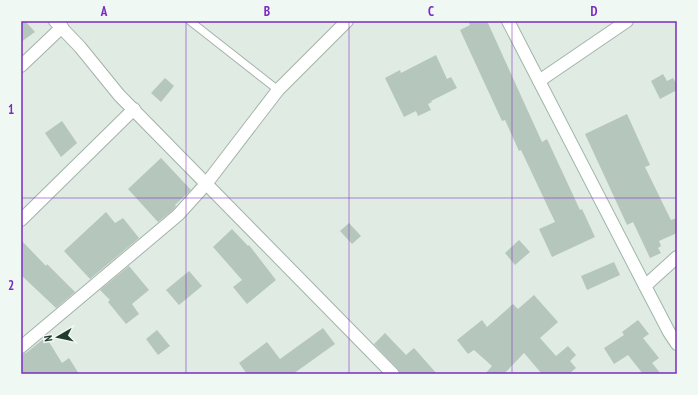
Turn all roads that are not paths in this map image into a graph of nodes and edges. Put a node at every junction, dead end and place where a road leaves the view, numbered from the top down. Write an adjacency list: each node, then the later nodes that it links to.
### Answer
1 (190, 21): 8 (lane)
2 (347, 21): 8 (street)
3 (508, 21): 7 (street)
4 (627, 21): 7 (street)
5 (58, 24): 6 (street); 9 (street)
6 (21, 66)
7 (539, 81): 13 (street)
8 (278, 90): 10 (street)
9 (134, 109): 10 (street); 11 (street)
10 (206, 184): 15 (street); 16 (street)
11 (21, 220)
12 (677, 257): 13 (street)
13 (644, 286): 14 (street)
14 (677, 344)
15 (21, 347)
16 (393, 374)

